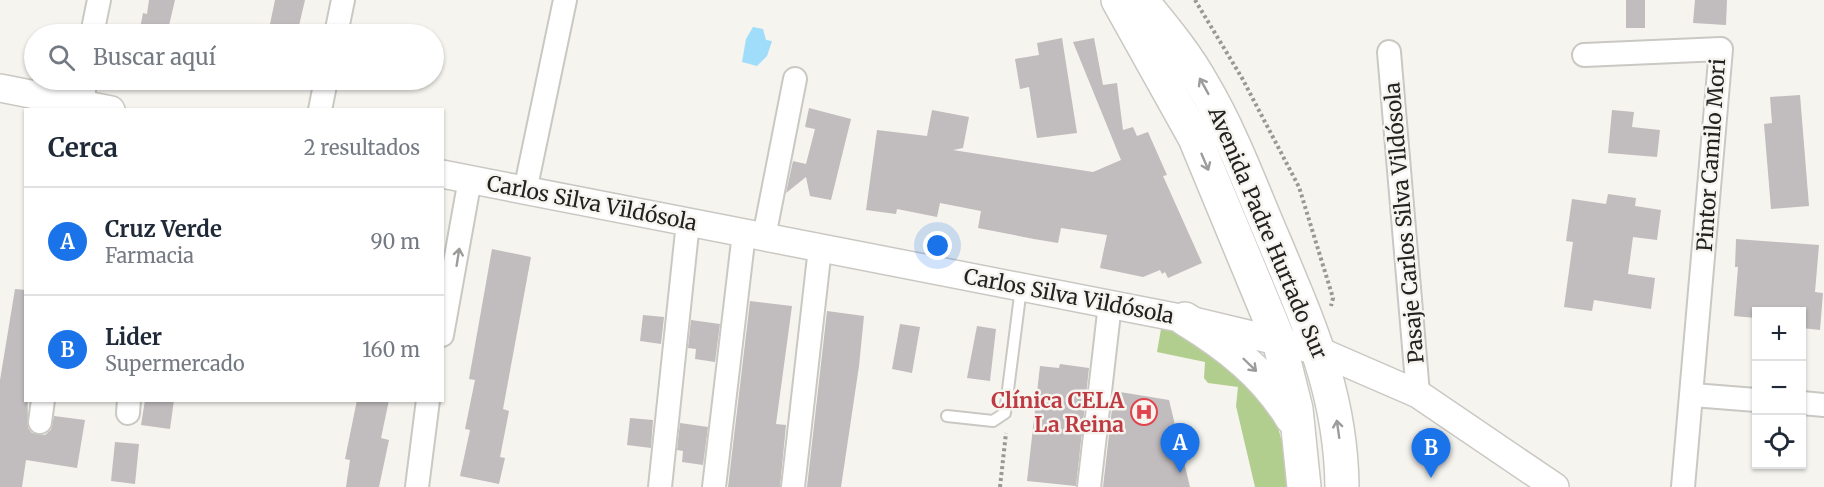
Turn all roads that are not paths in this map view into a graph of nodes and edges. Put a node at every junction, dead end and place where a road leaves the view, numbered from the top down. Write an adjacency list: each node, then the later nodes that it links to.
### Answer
1 (99, 0): 6 (street)
2 (343, 0): 7 (street)
3 (565, 0): 17 (street)
4 (1118, 0): 25 (main road, Avenida Padre Hurtado Sur, one-way to 25)
5 (1141, 0): 26 (main road, Avenida Padre Hurtado Sur, one-way to 5)
6 (94, 24)
7 (338, 24)
8 (1389, 52): 27 (street, Pasaje Carlos Silva Vildósola)
9 (1584, 55): 28 (street, Pintor Camilo Mori)
10 (795, 79): 19 (street)
11 (0, 88): 13 (street)
12 (324, 90): 15 (street)
13 (84, 98): 14 (street)
14 (106, 108)
15 (320, 108)
16 (450, 180): 17 (street, Carlos Silva Vildósola); 22 (street, one-way to 16)
17 (525, 191): 18 (street, Carlos Silva Vildósola)
18 (688, 222): 19 (street, Carlos Silva Vildósola); 36 (street)
19 (754, 235): 20 (street, Carlos Silva Vildósola); 37 (street)
20 (820, 248): 21 (street, Carlos Silva Vildósola); 38 (street)
21 (1021, 287): 23 (street, Carlos Silva Vildósola); 33 (lane)
22 (444, 296)
23 (1110, 304): 24 (street, Carlos Silva Vildósola); 39 (street)
24 (1185, 319): 25 (street, Carlos Silva Vildósola); 34 (main road, one-way to 34)
25 (1279, 341): 26 (street, Carlos Silva Vildósola); 34 (main road, Avenida Padre Hurtado Sur)
26 (1319, 351): 27 (street, Carlos Silva Vildósola); 40 (main road, Avenida Padre Hurtado Sur, one-way to 26)
27 (1418, 394): 41 (street, Carlos Silva Vildósola)
28 (1693, 395): 29 (street); 42 (street, Pintor Camilo Mori)
29 (1752, 400)
30 (429, 402): 35 (street)
31 (1806, 403): 32 (street)
32 (1824, 405)
33 (947, 416)
34 (1304, 467)
35 (417, 487)
36 (660, 487)
37 (714, 487)
38 (793, 487)
39 (1089, 487)
40 (1342, 487)
41 (1556, 487)
42 (1683, 487)

